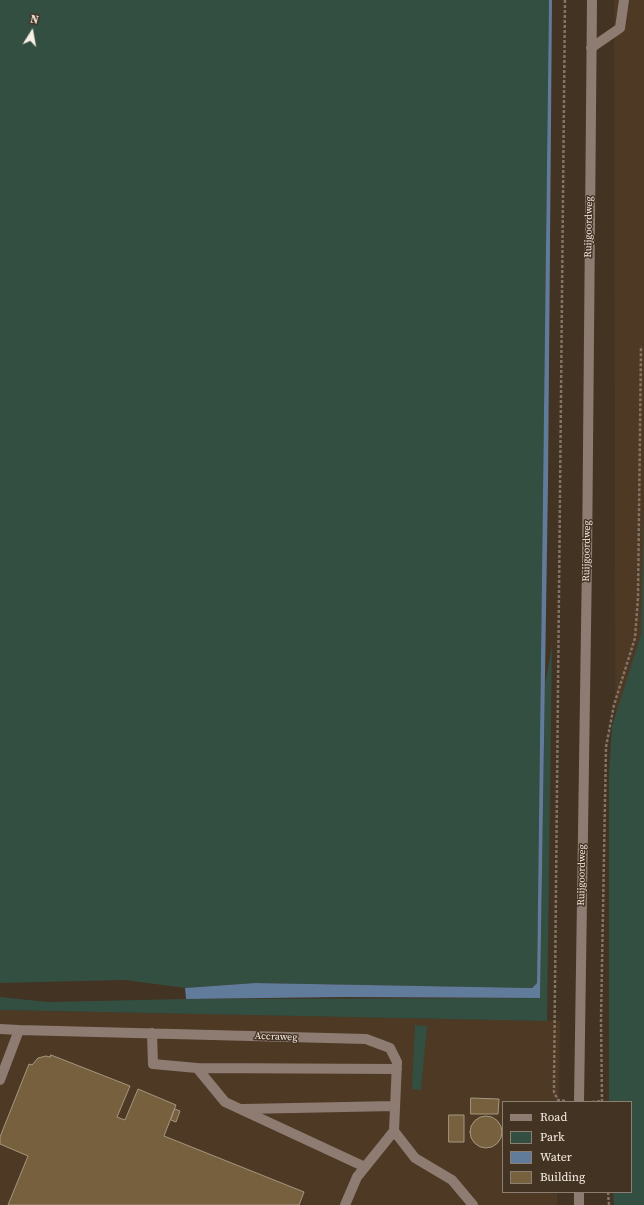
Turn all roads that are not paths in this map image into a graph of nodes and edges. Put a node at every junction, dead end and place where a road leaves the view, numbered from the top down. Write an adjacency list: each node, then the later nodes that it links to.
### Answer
1 (592, 0): 3 (street, Ruijgoordweg)
2 (624, 0): 3 (street)
3 (591, 48): 10 (street, Ruijgoordweg)
4 (0, 1029): 5 (street, Accraweg)
5 (19, 1030): 6 (street, Accraweg); 9 (street)
6 (152, 1033): 7 (street); 8 (street, Accraweg)
7 (197, 1068): 8 (street); 12 (street)
8 (397, 1069): 11 (street, Accraweg)
9 (0, 1080)
10 (579, 1101)
11 (395, 1106): 12 (street); 13 (street, Accraweg)
12 (239, 1109): 14 (street)
13 (394, 1131): 14 (street); 17 (street)
14 (365, 1167): 16 (street)
15 (579, 1193): 18 (street)
16 (345, 1205)
17 (473, 1205)
18 (579, 1205)

